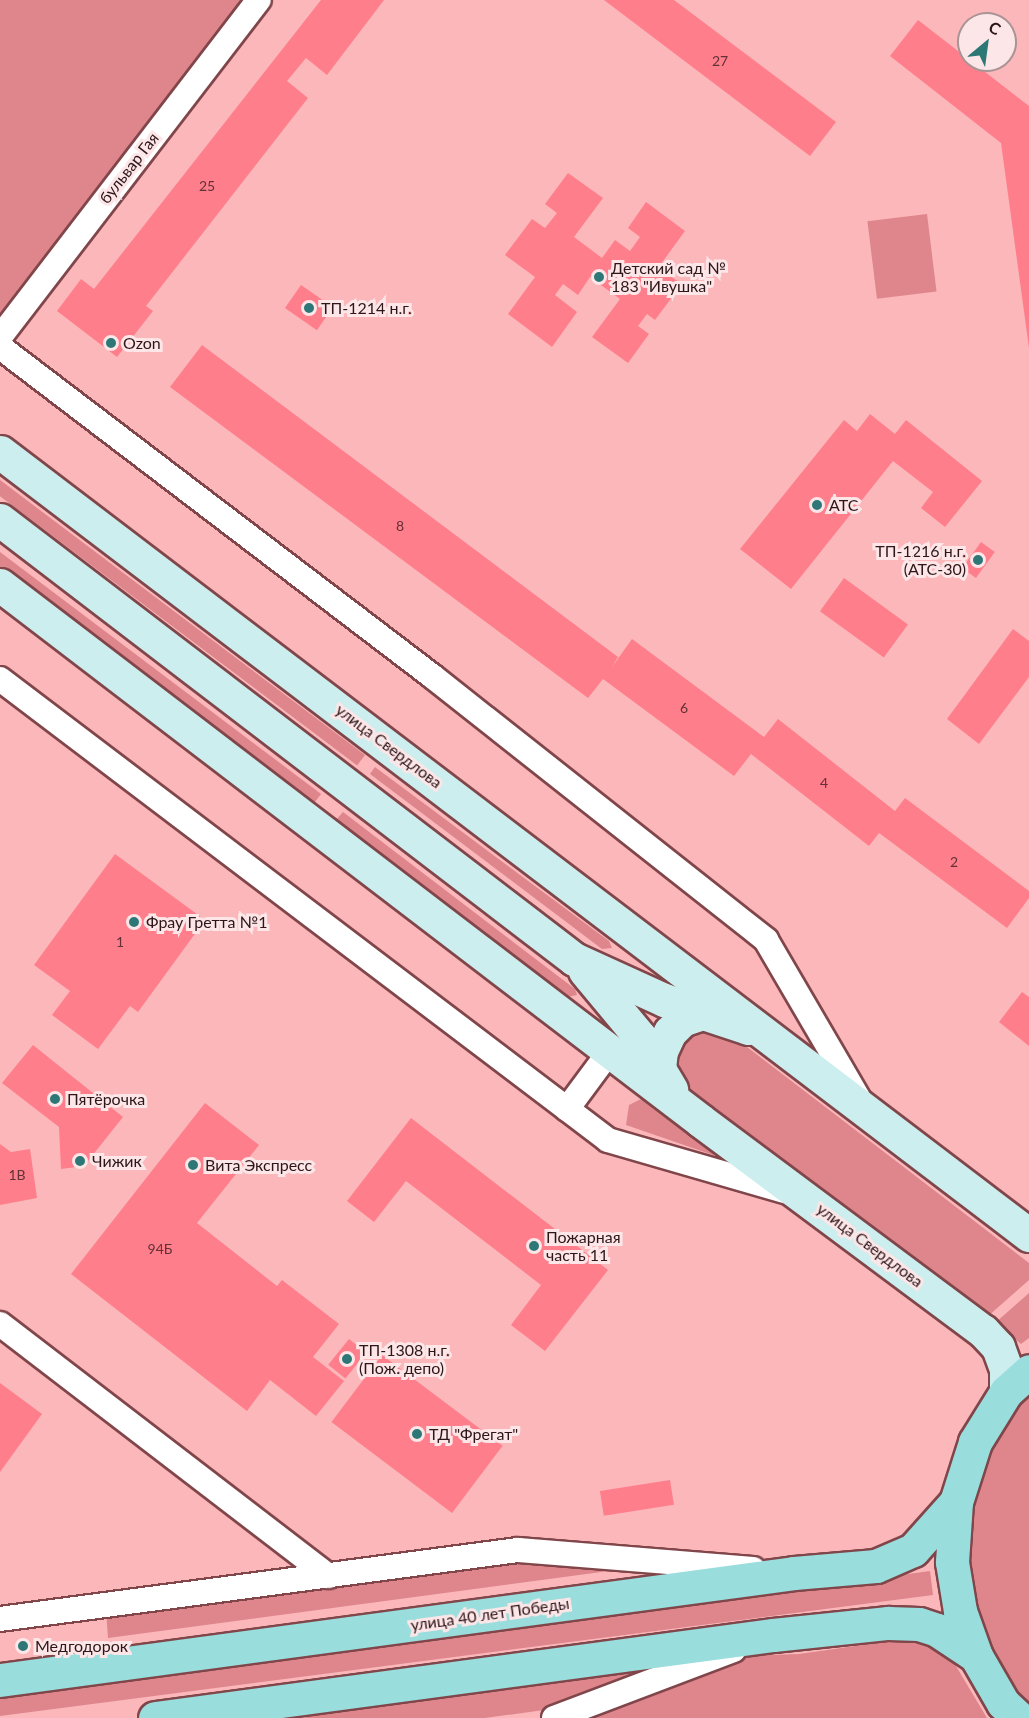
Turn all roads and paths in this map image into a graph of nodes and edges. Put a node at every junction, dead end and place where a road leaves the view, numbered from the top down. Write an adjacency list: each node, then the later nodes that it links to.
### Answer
1 (259, 0): 2 (street, бульвар Гая)
2 (0, 337)
3 (0, 347): 13 (street)
4 (0, 452): 10 (main road, улица Свердлова)
5 (0, 520): 8 (main road, улица Свердлова)
6 (0, 585): 11 (main road, улица Свердлова)
7 (0, 679): 14 (street)
8 (574, 959): 9 (main road, улица Свердлова); 12 (main road, улица Свердлова)
9 (702, 1013): 10 (main road, улица Свердлова); 12 (main road)
10 (777, 1040): 13 (main road, улица Свердлова)
11 (610, 1051): 14 (street); 15 (main road, улица Свердлова)
12 (659, 1069): 15 (main road, улица Свердлова)
13 (864, 1108): 17 (main road, улица Свердлова)
14 (567, 1109): 16 (street)
15 (701, 1121): 16 (main road, улица Свердлова)
16 (807, 1197): 19 (main road, улица Свердлова)
17 (1029, 1235)
18 (0, 1324): 22 (street)
19 (1017, 1381): 20 (main road)
20 (956, 1502): 21 (main road, улица 40 лет Победы); 25 (main road)
21 (794, 1573): 22 (street); 26 (main road, улица 40 лет Победы)
22 (329, 1576): 23 (street)
23 (0, 1619)
24 (773, 1635): 25 (main road); 27 (main road); 28 (street)
25 (976, 1656): 29 (main road)
26 (0, 1680)
27 (155, 1718)
28 (554, 1718)
29 (1019, 1718)

